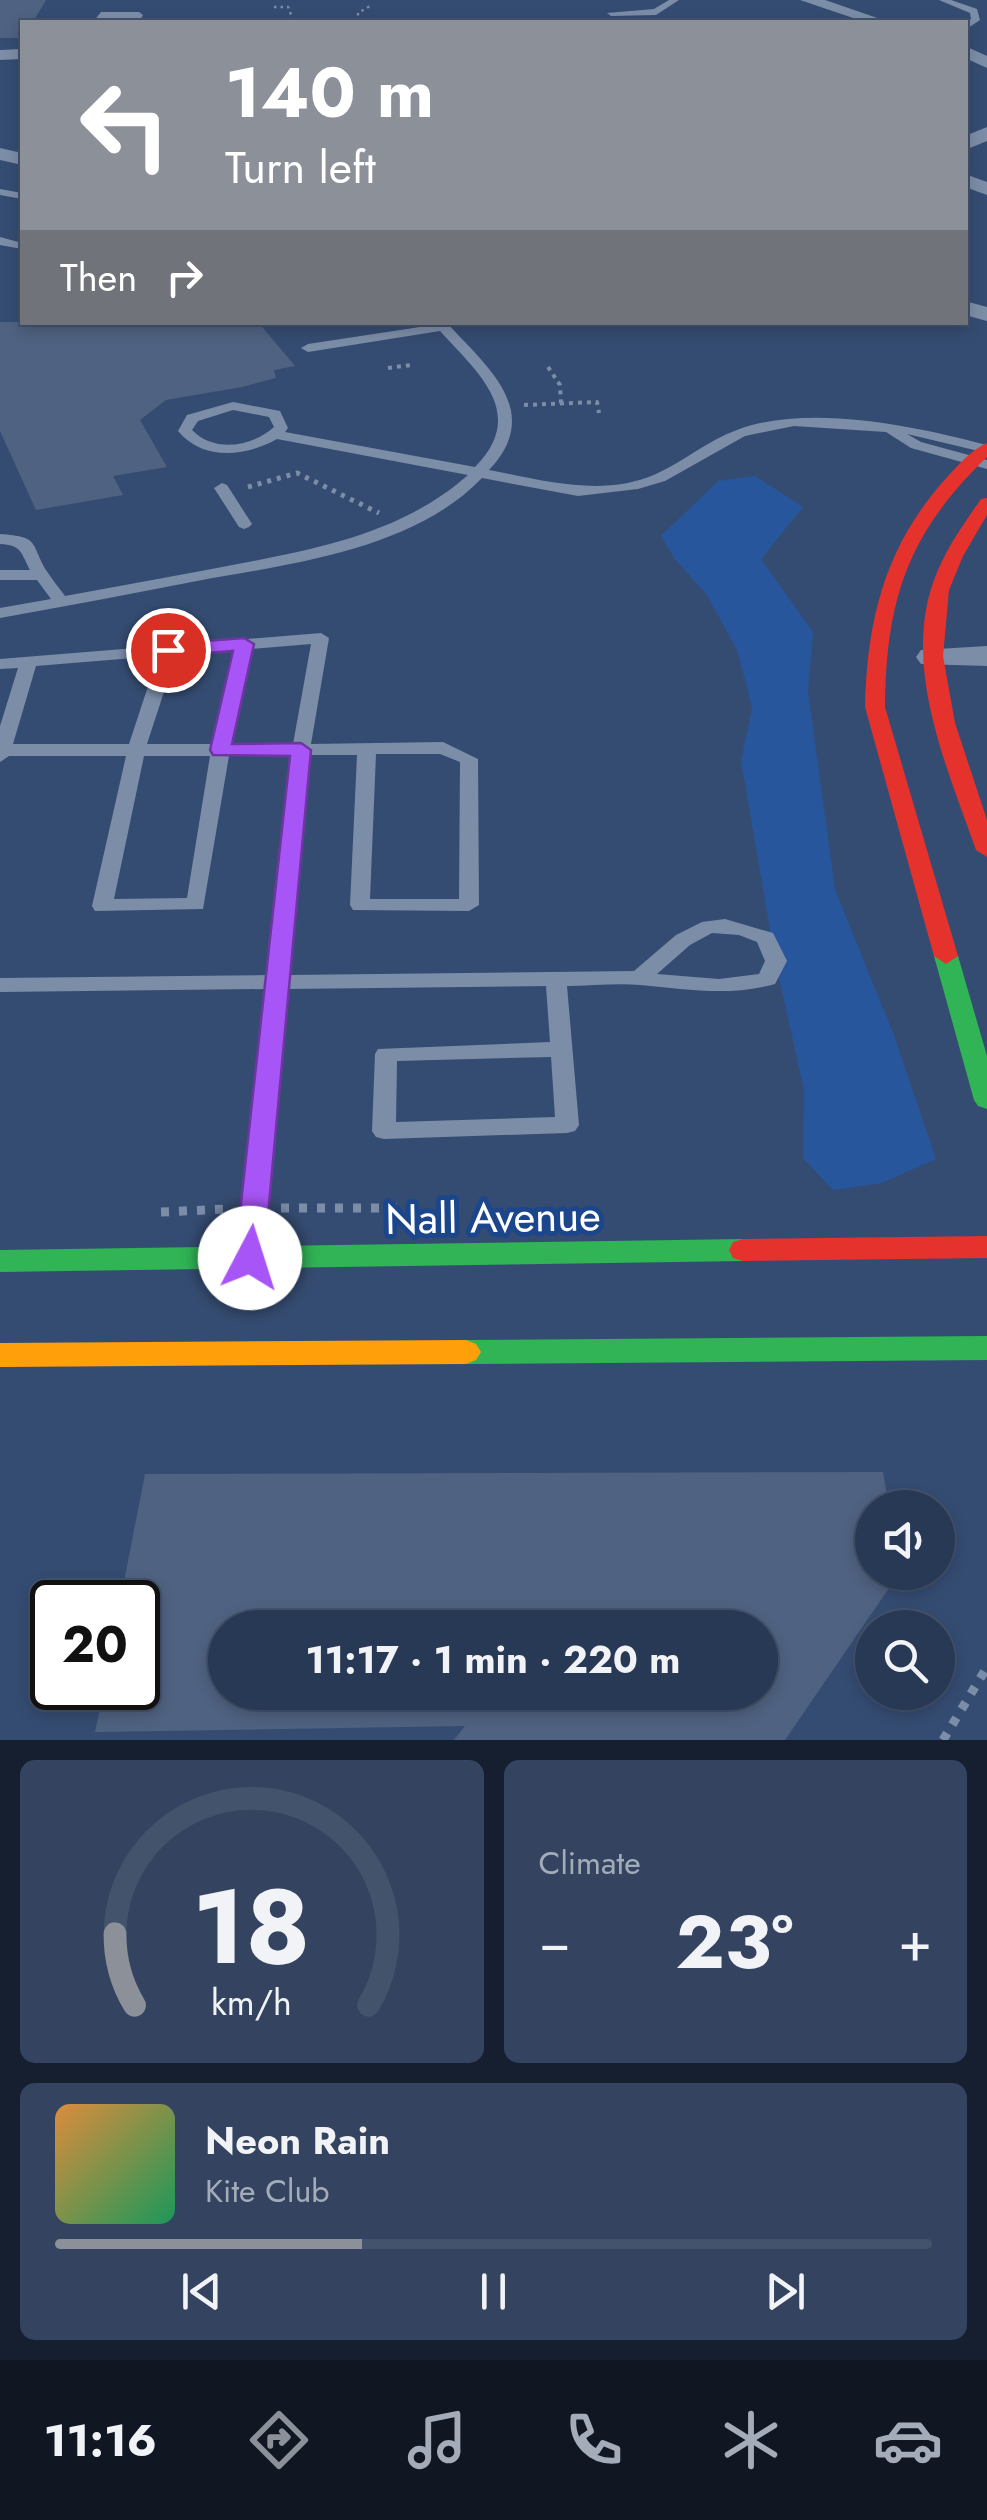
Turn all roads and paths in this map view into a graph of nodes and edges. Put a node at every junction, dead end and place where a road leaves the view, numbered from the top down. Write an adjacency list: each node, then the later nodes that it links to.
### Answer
1 (674, 0): 7 (lane)
2 (808, 0): 13 (street)
3 (944, 0): 14 (lane)
4 (782, 2): 12 (street)
5 (370, 6): 11 (path)
6 (274, 7): 10 (path)
7 (657, 18): 7 (lane)
8 (98, 20): 9 (lane)
9 (136, 20)
10 (293, 20)
11 (358, 20)
12 (841, 20)
13 (873, 20)
14 (968, 25)
15 (441, 325): 16 (lane); 25 (lane)
16 (308, 348)
17 (411, 364): 19 (path)
18 (548, 367): 20 (path)
19 (388, 368)
20 (561, 404): 21 (path); 22 (path)
21 (518, 405)
22 (599, 413)
23 (276, 435): 23 (lane); 25 (lane)
24 (983, 454): 25 (lane); 52 (street)
25 (478, 474): 29 (lane)
26 (227, 487): 28 (lane); 29 (path)
27 (987, 503): 38 (street)
28 (244, 524)
29 (390, 529): 33 (lane)
30 (0, 539): 32 (lane)
31 (0, 575): 32 (lane)
32 (41, 575): 33 (lane)
33 (61, 602): 34 (lane)
34 (0, 613)
35 (244, 644): 36 (lane); 43 (lane); 44 (lane)
36 (168, 650): 39 (lane); 42 (lane)
37 (987, 656): 38 (street)
38 (932, 657): 46 (street)
39 (29, 661): 40 (lane); 45 (lane)
40 (0, 664)
41 (367, 749): 41 (lane); 44 (lane)
42 (136, 750): 43 (lane); 43 (lane); 45 (lane)
43 (220, 750): 44 (lane)
44 (301, 750): 49 (lane)
45 (1, 752)
46 (987, 850)
47 (639, 978): 47 (lane); 48 (lane)
48 (556, 979): 49 (lane); 51 (lane)
49 (276, 983): 50 (lane); 54 (lane)
50 (0, 986)
51 (562, 1049): 51 (lane)
52 (987, 1100)
53 (987, 1247): 54 (street, Nall Avenue)
54 (250, 1258): 55 (street, Nall Avenue)
55 (0, 1260)
56 (987, 1348): 57 (street)
57 (0, 1355)
58 (987, 1667): 59 (path)
59 (943, 1740)

